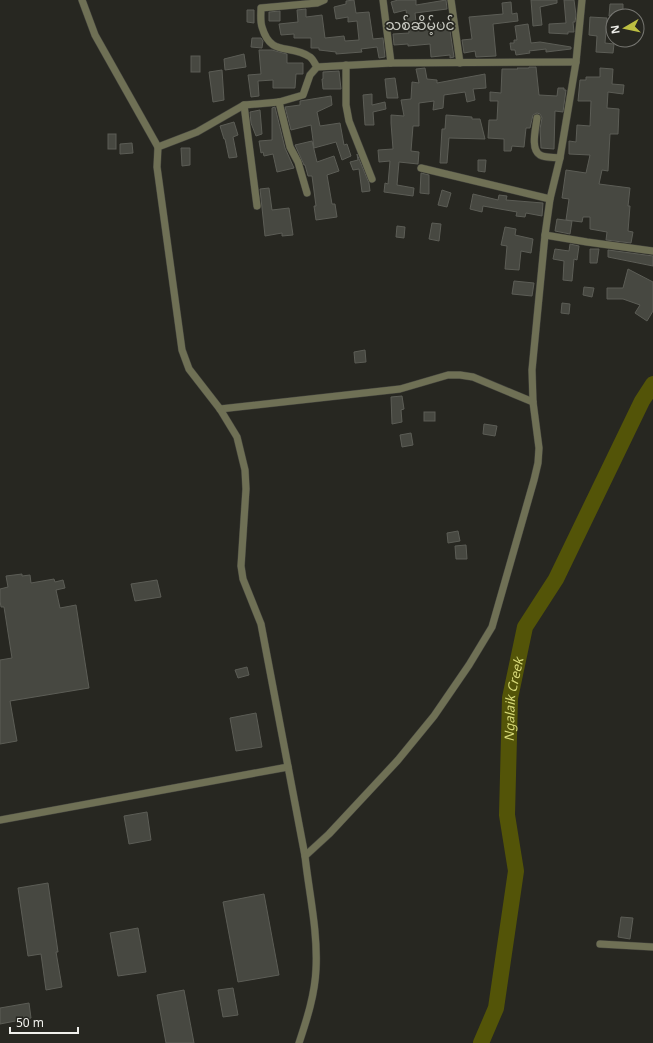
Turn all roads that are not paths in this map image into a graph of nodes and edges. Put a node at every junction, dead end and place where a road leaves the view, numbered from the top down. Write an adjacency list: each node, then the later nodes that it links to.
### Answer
1 (82, 0): 15 (street)
2 (324, 0): 6 (street)
3 (383, 0): 8 (street)
4 (451, 0): 9 (street)
5 (582, 0): 7 (street)
6 (294, 2): 11 (street)
7 (576, 62): 9 (street); 16 (street)
8 (391, 63): 9 (street); 10 (street)
9 (460, 63)
10 (346, 65): 11 (street); 18 (street)
11 (317, 67): 12 (street)
12 (279, 102): 13 (street); 19 (street)
13 (244, 105): 15 (street); 21 (street)
14 (537, 118): 16 (street)
15 (158, 147): 25 (street)
16 (560, 158): 20 (street)
17 (421, 168): 20 (street)
18 (372, 179)
19 (307, 193)
20 (550, 199): 22 (street)
21 (257, 206)
22 (545, 235): 23 (street); 24 (street)
23 (653, 250)
24 (533, 402): 25 (street); 28 (street)
25 (220, 409): 26 (street)
26 (288, 767): 27 (street); 28 (street)
27 (0, 820)
28 (305, 856): 31 (street)
29 (600, 944): 30 (street)
30 (653, 947)
31 (299, 1043)

